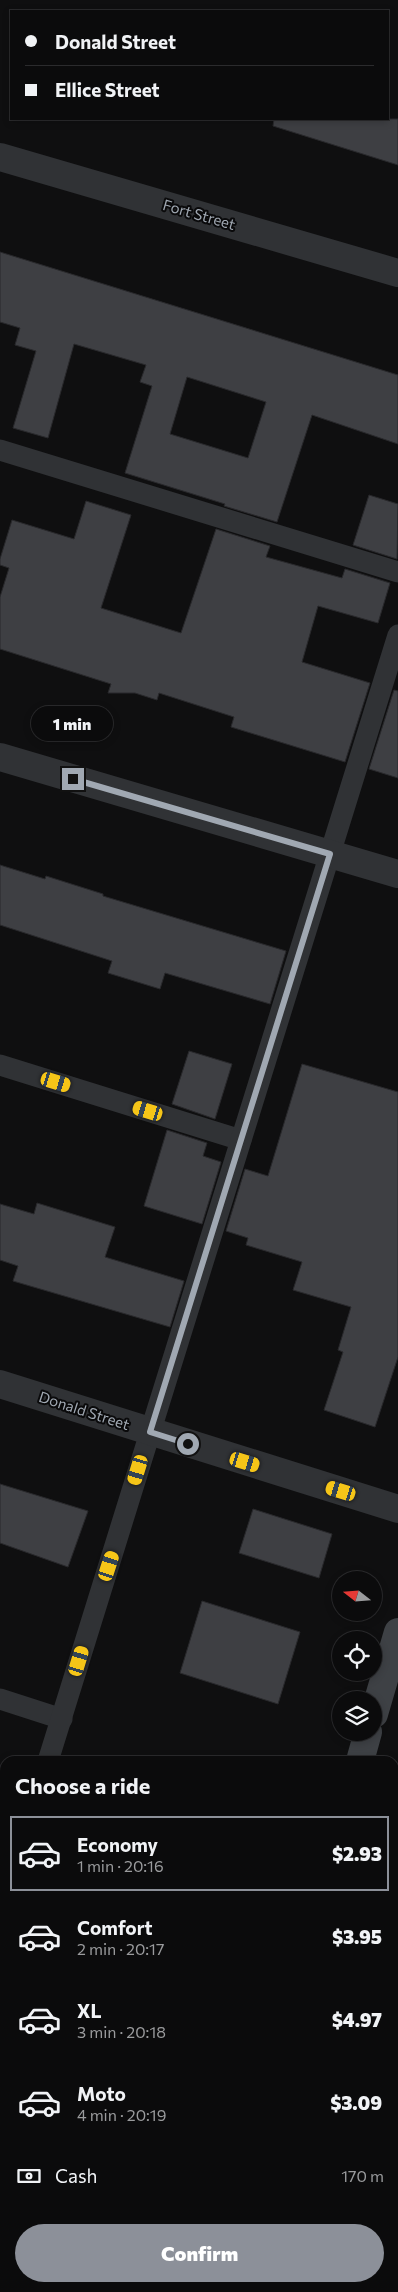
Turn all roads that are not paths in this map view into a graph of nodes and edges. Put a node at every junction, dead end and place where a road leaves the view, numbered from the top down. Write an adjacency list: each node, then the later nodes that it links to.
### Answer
1 (0, 156): 2 (street, Fort Street)
2 (398, 273)
3 (0, 450): 4 (lane)
4 (398, 572)
5 (398, 635): 7 (lane)
6 (0, 757): 7 (street)
7 (330, 854): 8 (street); 10 (lane)
8 (398, 874)
9 (0, 1065): 10 (lane)
10 (241, 1140): 12 (lane)
11 (0, 1384): 12 (street, Donald Street)
12 (150, 1432): 13 (street, Donald Street); 17 (lane)
13 (398, 1509)
14 (398, 1632): 15 (main road)
15 (381, 1691)
16 (0, 1699): 17 (lane)
17 (62, 1718): 19 (lane)
18 (366, 1741): 20 (main road)
19 (50, 1756)
20 (361, 1756)

